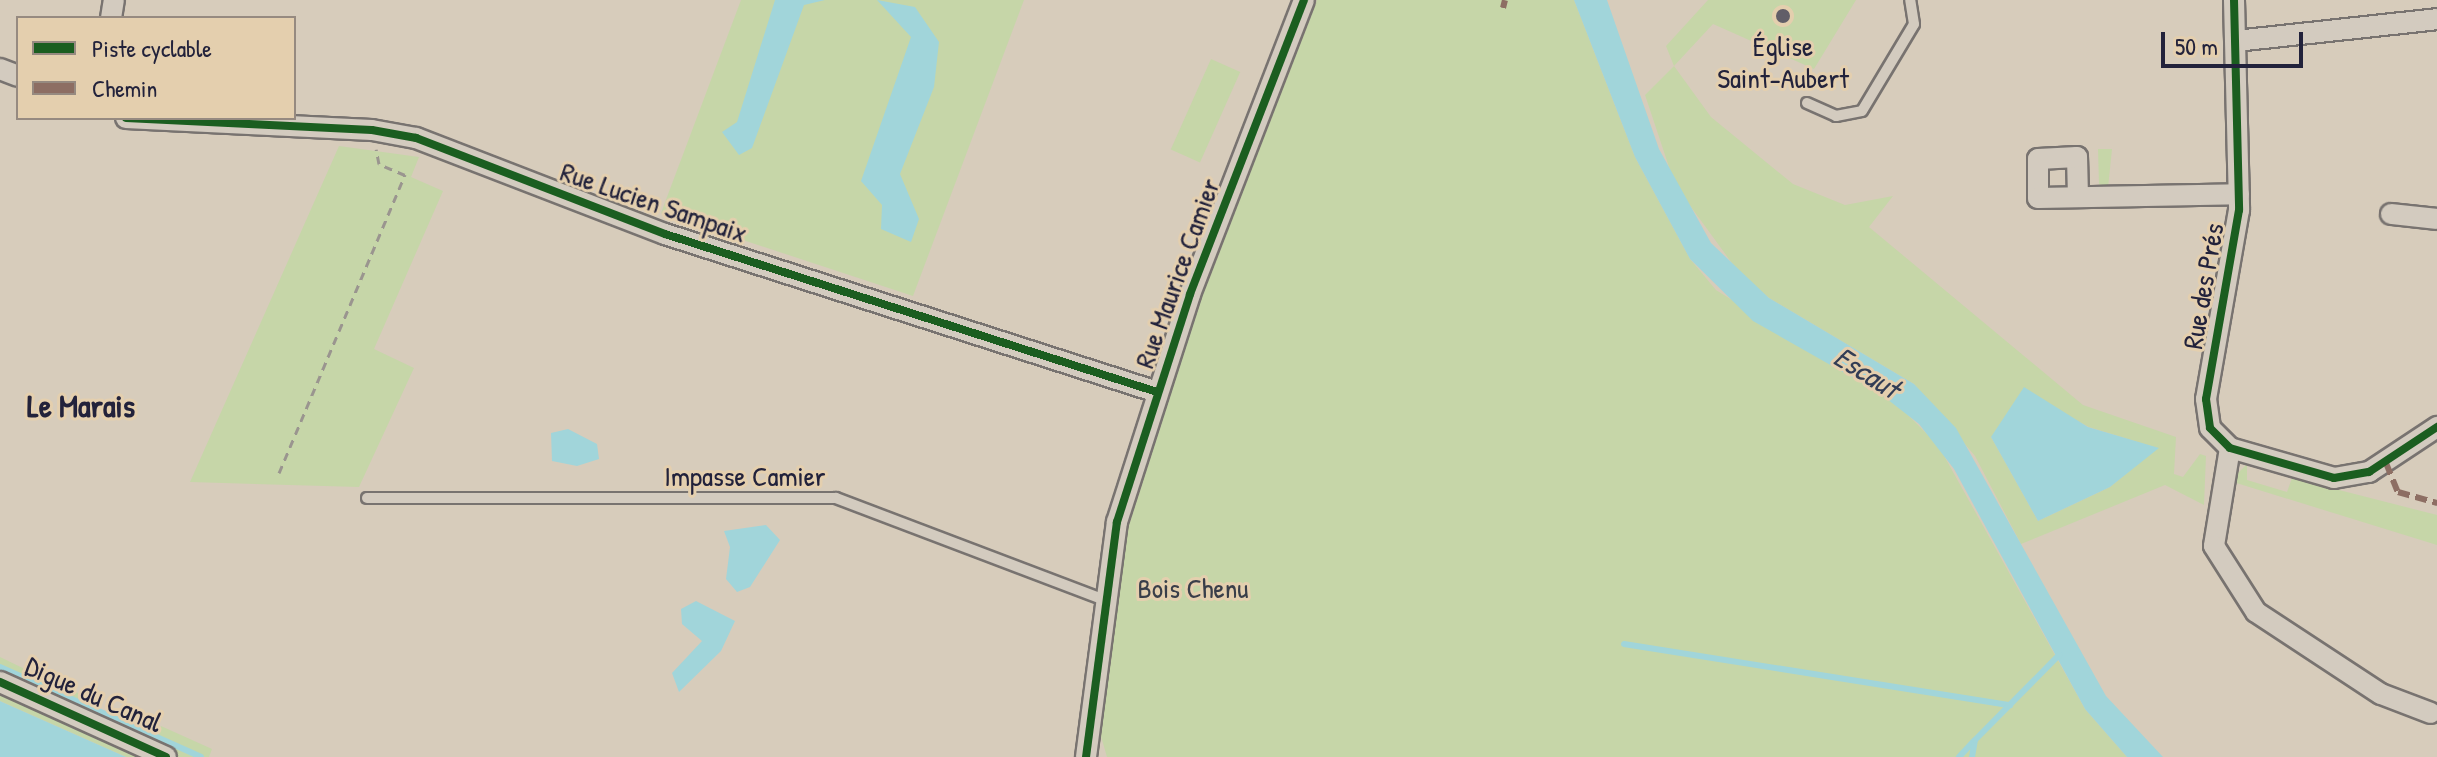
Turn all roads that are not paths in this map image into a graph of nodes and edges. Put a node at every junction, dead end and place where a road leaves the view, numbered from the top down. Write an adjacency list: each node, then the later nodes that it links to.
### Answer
1 (1304, 0): 12 (street, Rue Maurice Camier)
2 (1910, 0): 6 (lane)
3 (2234, 0): 5 (street, Rue des Prés)
4 (2437, 19): 5 (street)
5 (2236, 41): 8 (street, Rue des Prés)
6 (1807, 103)
7 (167, 120): 12 (street, Rue Lucien Sampaix)
8 (2239, 194): 9 (street); 14 (street, Rue des Prés)
9 (2078, 197)
10 (2391, 214): 11 (street)
11 (2437, 219)
12 (1157, 392): 16 (street, Rue Maurice Camier)
13 (2437, 427): 14 (street)
14 (2230, 448): 18 (street)
15 (367, 498): 16 (lane, Impasse Camier)
16 (1105, 600): 20 (street, Rue Maurice Camier)
17 (0, 682): 19 (street, Digue du Canal)
18 (2431, 713)
19 (166, 757)
20 (1086, 757)

